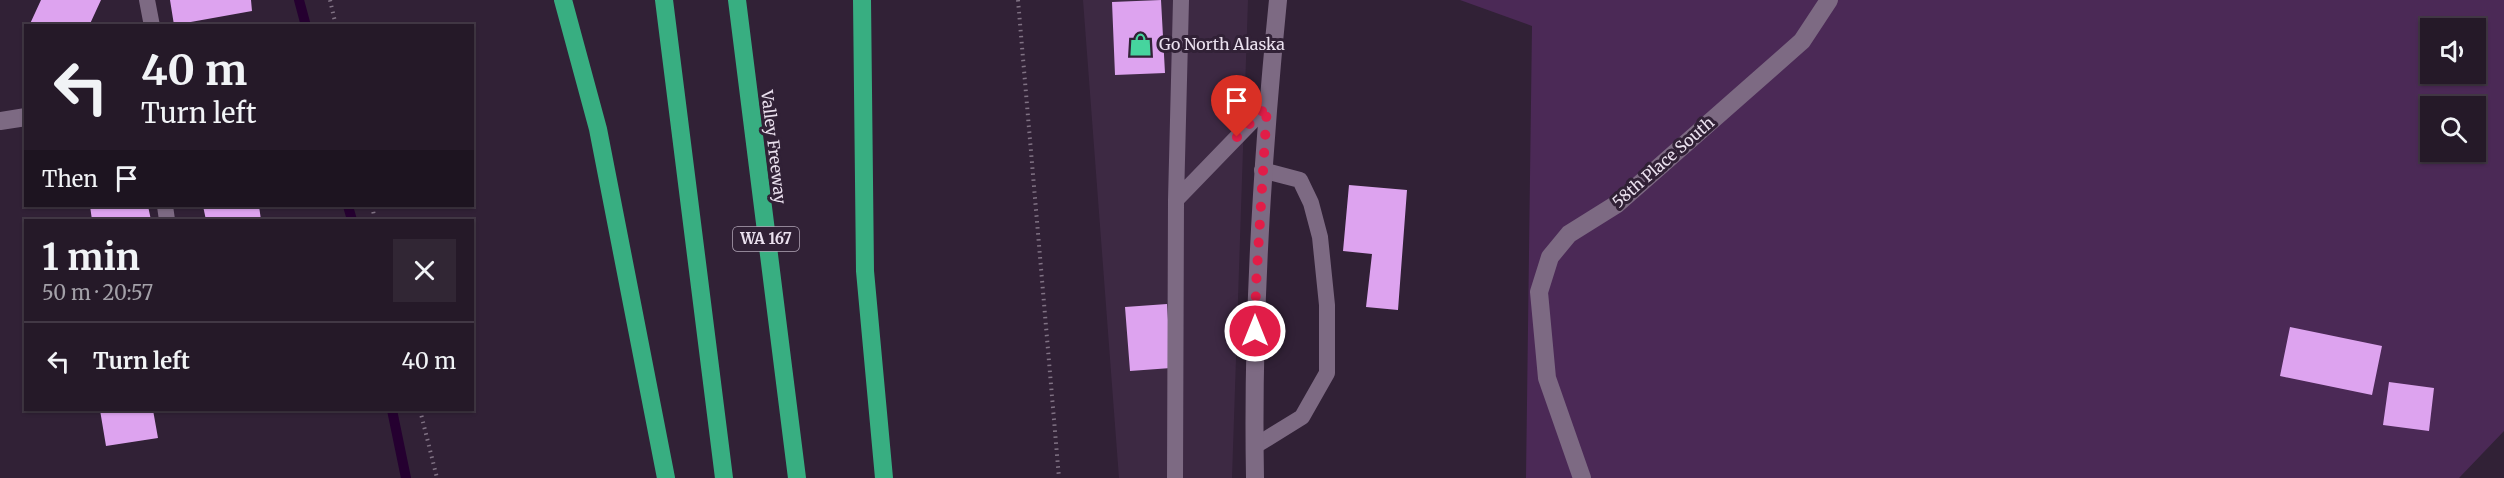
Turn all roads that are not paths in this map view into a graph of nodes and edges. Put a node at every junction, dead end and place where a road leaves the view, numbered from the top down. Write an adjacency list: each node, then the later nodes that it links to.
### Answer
1 (147, 0): 9 (lane)
2 (563, 0): 16 (highway)
3 (664, 0): 17 (highway)
4 (737, 0): 18 (highway, Valley Freeway / WA 167)
5 (862, 0): 19 (highway)
6 (1181, 0): 14 (lane)
7 (1278, 0): 10 (street)
8 (1829, 0): 22 (street, 58th Place South)
9 (152, 24)
10 (1267, 106): 13 (street); 14 (lane)
11 (24, 117): 12 (street)
12 (0, 121)
13 (1262, 170): 15 (street); 15 (lane)
14 (1176, 200): 20 (lane)
15 (1255, 446): 21 (street)
16 (666, 478)
17 (724, 478)
18 (797, 478)
19 (884, 478)
20 (1175, 478)
21 (1255, 478)
22 (1582, 478)

